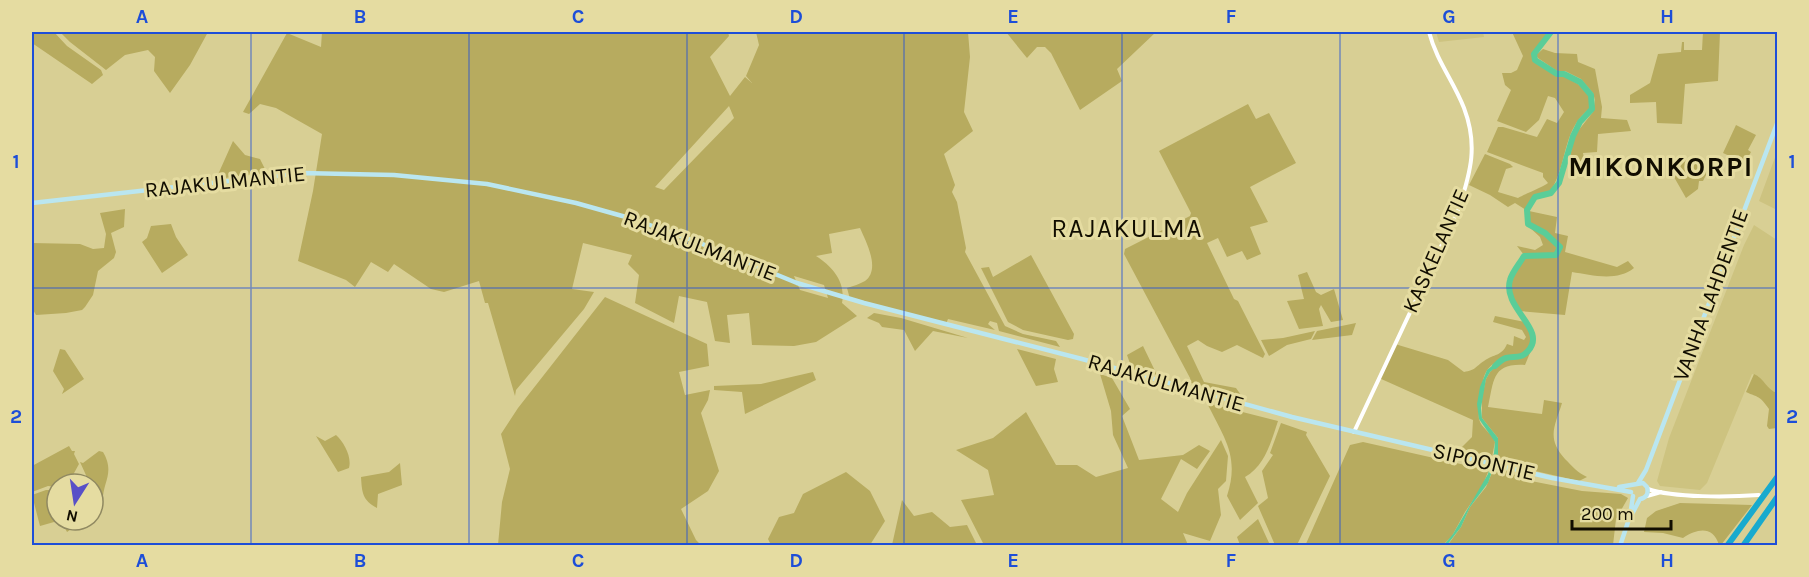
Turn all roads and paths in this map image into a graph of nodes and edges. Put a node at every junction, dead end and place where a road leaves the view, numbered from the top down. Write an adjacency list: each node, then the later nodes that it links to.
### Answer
1 (1429, 32): 4 (street, KASKELANTIE)
2 (1778, 121): 5 (main road, VANHA LAHDENTIE)
3 (32, 203): 4 (main road, RAJAKULMANTIE)
4 (1354, 432): 9 (main road, SIPOONTIE)
5 (1646, 470): 7 (main road, VANHA LAHDENTIE); 8 (main road, VANHA LAHDENTIE)
6 (1778, 476): 19 (highway)
7 (1636, 484): 8 (main road); 9 (main road, SIPOONTIE); 11 (main road, VANHA LAHDENTIE)
8 (1647, 487): 10 (street); 15 (main road, VANHA LAHDENTIE)
9 (1616, 488): 11 (main road, SIPOONTIE)
10 (1662, 492): 13 (street); 15 (street)
11 (1632, 494): 16 (main road, SIPOONTIE); 17 (main road)
12 (1767, 494): 14 (street)
13 (1759, 495)
14 (1777, 495): 20 (highway)
15 (1647, 496): 16 (main road)
16 (1640, 500): 17 (main road)
17 (1630, 516): 18 (main road)
18 (1620, 546)
19 (1727, 546)
20 (1743, 546)

